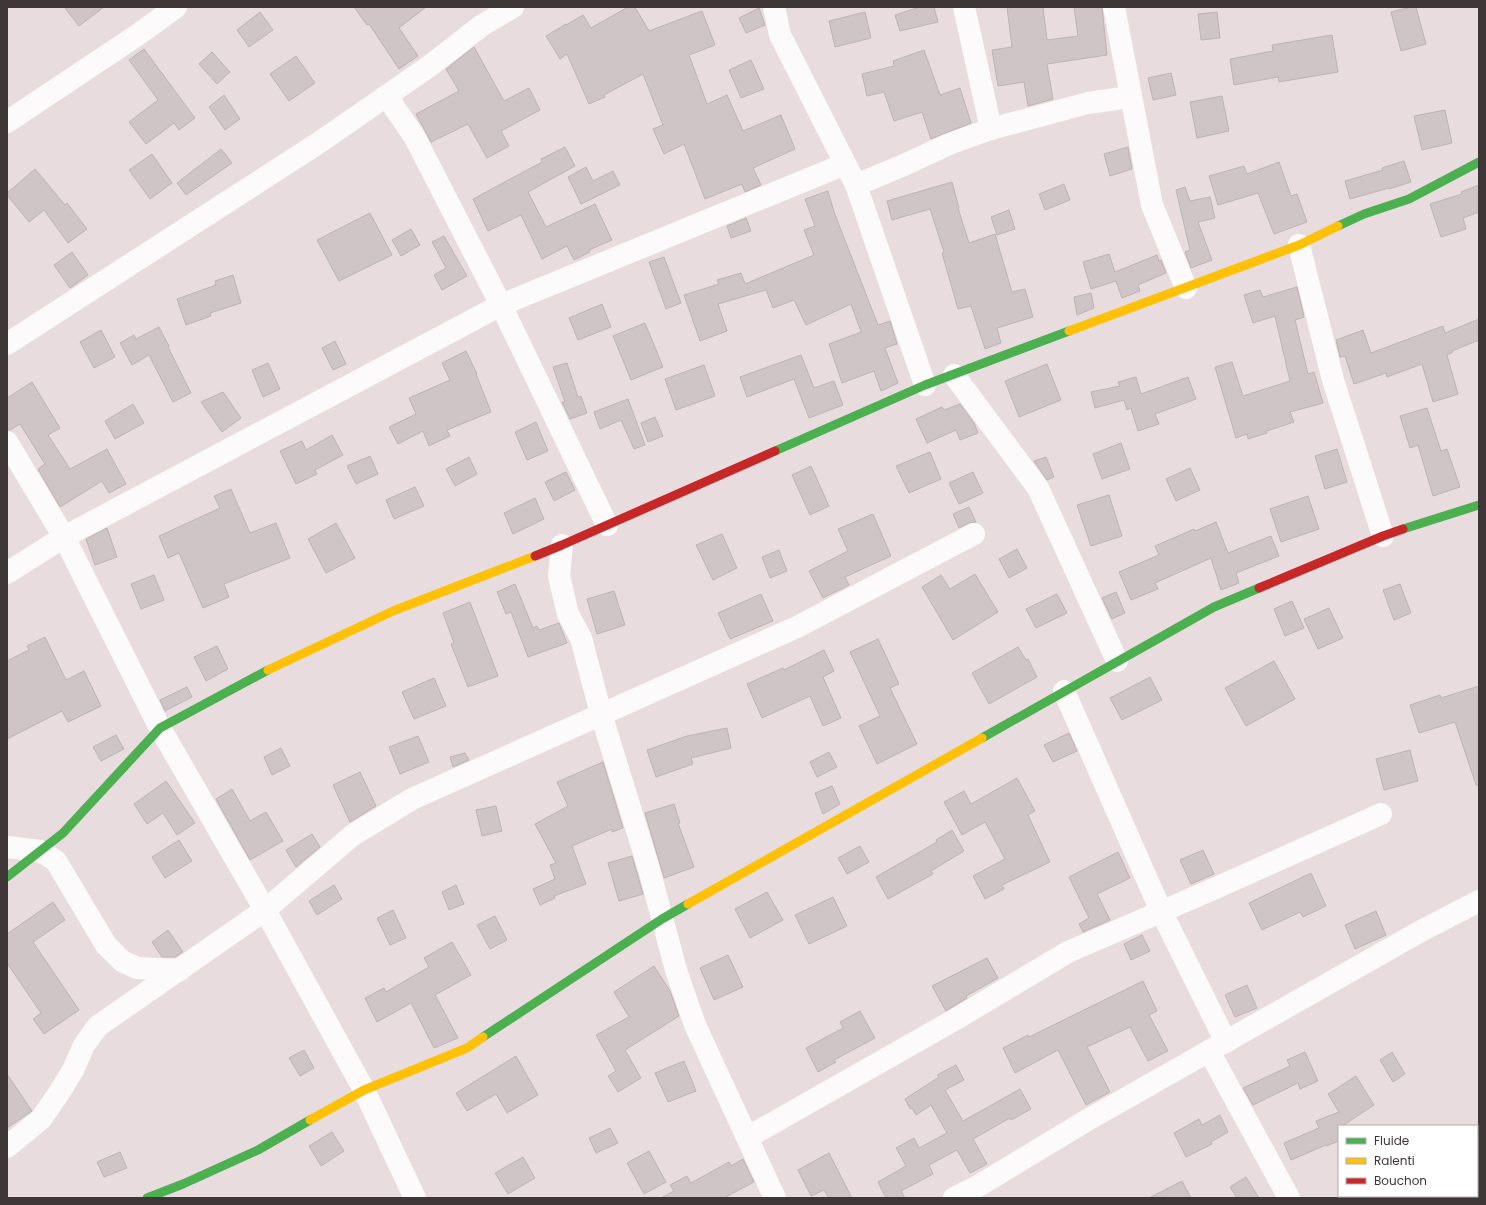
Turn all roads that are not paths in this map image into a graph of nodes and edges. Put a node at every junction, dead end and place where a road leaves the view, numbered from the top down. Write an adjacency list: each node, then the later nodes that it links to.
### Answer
1 (176, 7): 8 (street)
2 (513, 7): 6 (street)
3 (774, 7): 11 (street)
4 (964, 7): 9 (street)
5 (1114, 7): 7 (street)
6 (387, 97): 15 (street); 16 (street)
7 (1130, 97): 9 (street); 14 (street)
8 (7, 122)
9 (991, 129): 12 (street)
10 (1479, 162): 13 (street)
11 (845, 164): 12 (street); 15 (street)
12 (856, 185): 18 (street)
13 (1299, 245): 14 (street); 23 (street)
14 (1186, 288): 17 (street)
15 (501, 305): 21 (street); 24 (street)
16 (7, 344)
17 (954, 375): 18 (street); 27 (street)
18 (925, 385): 21 (street)
19 (7, 442): 24 (street)
20 (1479, 504): 23 (street)
21 (607, 525): 25 (street)
22 (974, 534): 29 (street)
23 (1383, 536): 27 (street)
24 (64, 537): 26 (street); 30 (street)
25 (562, 545): 29 (street); 30 (street)
26 (7, 573)
27 (1118, 661): 28 (street)
28 (1064, 691): 37 (street); 38 (street)
29 (601, 714): 36 (street); 38 (street)
30 (160, 728): 33 (street); 36 (street)
31 (1381, 814): 37 (street)
32 (7, 847): 33 (street)
33 (40, 851): 34 (street); 39 (street)
34 (7, 877)
35 (1479, 901): 40 (street)
36 (265, 910): 39 (street); 41 (street)
37 (1161, 911): 40 (street); 42 (street)
38 (662, 919): 41 (street); 42 (street)
39 (180, 970): 43 (street)
40 (1217, 1046): 44 (street); 49 (street)
41 (364, 1090): 45 (street); 46 (street)
42 (748, 1137): 47 (street)
43 (7, 1147)
44 (983, 1191): 48 (street)
45 (147, 1198)
46 (415, 1198)
47 (775, 1198)
48 (954, 1198)
49 (1289, 1198)

